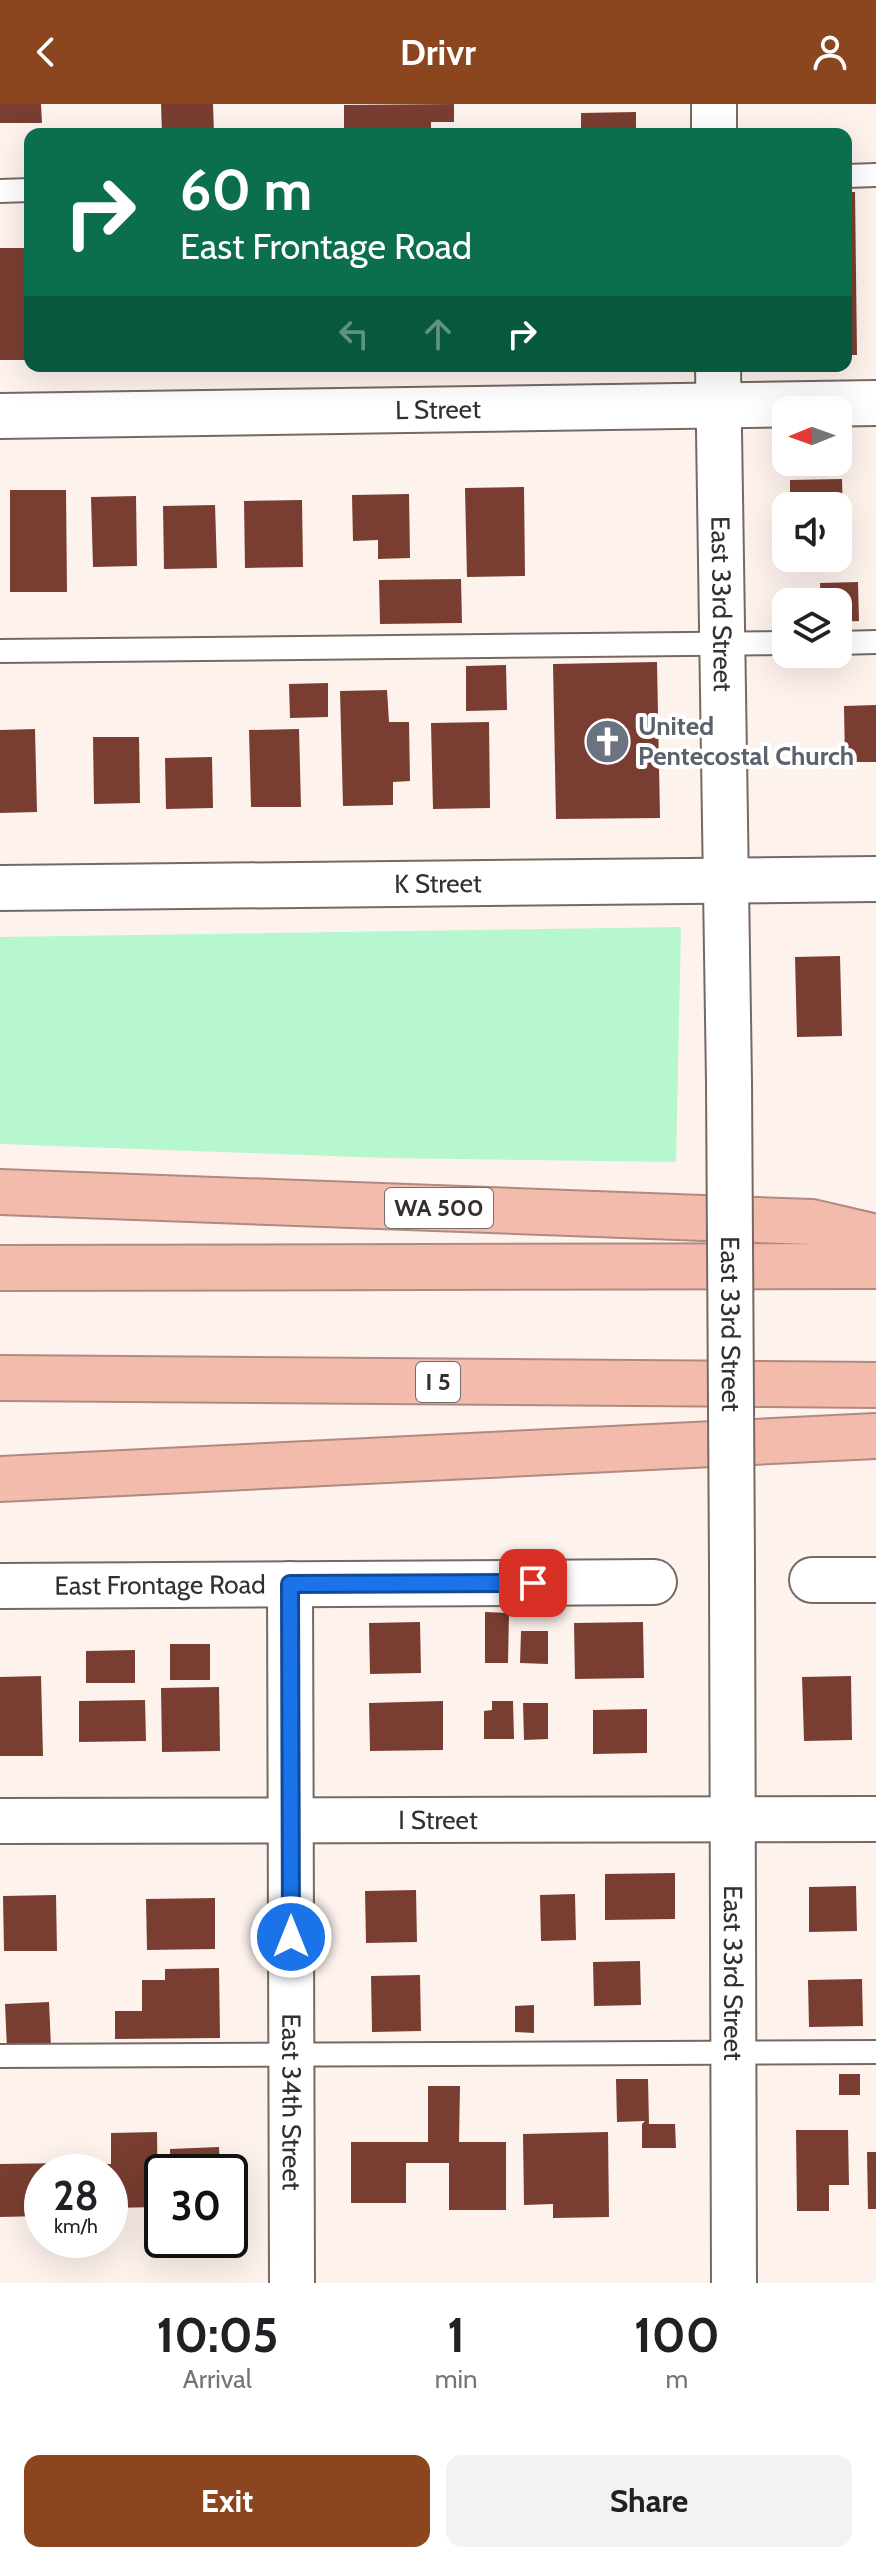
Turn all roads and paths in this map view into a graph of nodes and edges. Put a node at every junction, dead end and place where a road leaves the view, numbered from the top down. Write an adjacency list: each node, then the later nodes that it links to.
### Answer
1 (714, 104): 2 (street)
2 (714, 128)
3 (876, 175): 4 (lane)
4 (852, 176)
5 (24, 190): 6 (lane)
6 (0, 191)
7 (718, 385): 8 (street, L Street); 9 (street, L Street); 13 (street, East 33rd Street)
8 (876, 403)
9 (0, 416)
10 (876, 642): 12 (lane)
11 (772, 643): 13 (lane)
12 (852, 643)
13 (722, 644): 14 (lane); 16 (street, East 33rd Street)
14 (0, 651)
15 (876, 879): 16 (street, K Street)
16 (726, 881): 17 (street, K Street); 36 (street, East 33rd Street, bridge)
17 (0, 888)
18 (0, 1192): 19 (highway, WA 500)
19 (876, 1237)
20 (876, 1266): 21 (highway)
21 (0, 1268)
22 (0, 1378): 23 (highway, I 5)
23 (876, 1385)
24 (876, 1436): 25 (highway)
25 (177, 1470): 26 (highway); 27 (highway)
26 (0, 1479)
27 (0, 1493)
28 (812, 1580): 29 (street)
29 (876, 1580)
30 (654, 1582): 31 (street, East Frontage Road)
31 (290, 1584): 32 (street, East Frontage Road); 33 (street, East 34th Street)
32 (0, 1586)
33 (291, 1819): 35 (street, I Street); 36 (street, I Street); 39 (street, East 34th Street)
34 (876, 1819): 36 (street, I Street)
35 (0, 1821)
36 (733, 1821): 37 (street, East 33rd Street)
37 (733, 2052): 38 (lane); 39 (lane); 42 (street, East 33rd Street)
38 (876, 2052)
39 (291, 2055): 40 (lane); 41 (street, East 34th Street)
40 (0, 2056)
41 (292, 2283)
42 (734, 2283)

